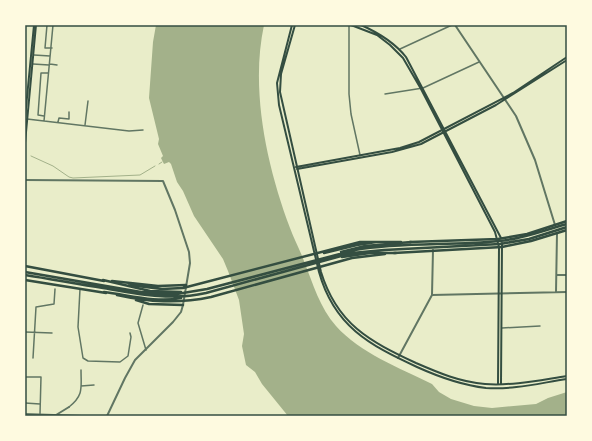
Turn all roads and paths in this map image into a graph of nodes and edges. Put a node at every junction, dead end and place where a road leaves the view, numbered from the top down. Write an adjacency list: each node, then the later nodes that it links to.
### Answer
1 (35, 25): 10 (main road); 19 (main road)
2 (46, 25): 8 (street)
3 (53, 25): 8 (street)
4 (293, 25): 34 (main road)
5 (350, 25): 20 (main road); 33 (street)
6 (361, 25): 9 (main road)
7 (453, 25): 9 (street); 14 (street)
8 (52, 48): 11 (street)
9 (400, 49): 20 (main road)
10 (34, 55): 11 (street); 15 (main road)
11 (51, 56): 16 (street)
12 (567, 57): 22 (main road)
13 (567, 60): 22 (main road)
14 (479, 62): 20 (street); 22 (street)
15 (33, 64): 16 (street); 19 (main road)
16 (49, 65): 17 (street); 18 (street)
17 (57, 65)
18 (48, 73): 25 (street); 25 (street)
19 (28, 80): 26 (main road)
20 (422, 89): 21 (street); 31 (main road)
21 (384, 94)
22 (505, 99): 31 (main road); 37 (street)
23 (88, 101): 29 (street)
24 (69, 112): 28 (street)
25 (44, 116): 27 (street)
26 (26, 118): 27 (street); 32 (main road)
27 (44, 120): 28 (street)
28 (58, 122): 29 (street)
29 (85, 125): 30 (street)
30 (143, 130)
31 (444, 131): 33 (main road); 34 (main road); 41 (main road)
32 (25, 143)
33 (360, 155): 34 (main road)
34 (295, 168): 47 (main road)
35 (25, 180): 54 (street)
36 (567, 222): 37 (main road); 45 (main road)
37 (555, 225): 41 (main road)
38 (567, 227): 45 (main road)
39 (567, 230): 40 (main road)
40 (557, 233): 43 (main road); 50 (street)
41 (500, 239): 42 (main road); 43 (main road)
42 (410, 242): 44 (main road); 44 (main road)
43 (500, 247): 46 (main road); 60 (main road)
44 (371, 248): 45 (main road); 46 (main road); 47 (main road); 62 (main road); 62 (main road); 62 (main road); 62 (main road)
45 (384, 248)
46 (433, 250): 61 (street)
47 (316, 255): 73 (main road)
48 (25, 266): 53 (main road)
49 (25, 273): 62 (main road)
50 (556, 275): 51 (street); 58 (street)
51 (567, 275)
52 (25, 280): 56 (main road)
53 (103, 280): 54 (main road); 62 (main road)
54 (186, 285): 65 (street)
55 (55, 289): 69 (street)
56 (80, 289): 57 (main road); 71 (street)
57 (104, 292): 62 (main road); 63 (main road)
58 (556, 292): 59 (street); 60 (street)
59 (567, 292)
60 (500, 293): 61 (street); 67 (main road); 78 (main road)
61 (432, 295): 73 (street)
62 (162, 296): 63 (main road)
63 (134, 298): 65 (main road)
64 (143, 305): 72 (street)
65 (183, 305): 72 (street)
66 (540, 326): 67 (street)
67 (502, 328): 80 (main road)
68 (25, 332): 69 (street)
69 (34, 332): 70 (street); 74 (street)
70 (52, 333)
71 (130, 333)
72 (146, 350): 93 (street)
73 (399, 357): 78 (main road); 82 (main road)
74 (33, 358)
75 (81, 370): 81 (street)
76 (25, 377): 85 (street)
77 (567, 378): 80 (main road); 83 (main road)
78 (498, 384): 80 (main road); 82 (main road)
79 (94, 385): 81 (street)
80 (501, 385): 83 (main road)
81 (81, 386): 86 (street)
82 (498, 388): 83 (main road)
83 (502, 388)
84 (25, 403): 85 (street)
85 (40, 404): 87 (street)
86 (68, 407): 90 (street); 91 (street)
87 (40, 414): 88 (street); 89 (street)
88 (26, 415)
89 (48, 415): 90 (street)
90 (56, 415): 91 (street)
91 (70, 415): 92 (street)
92 (82, 416)
93 (108, 416)

